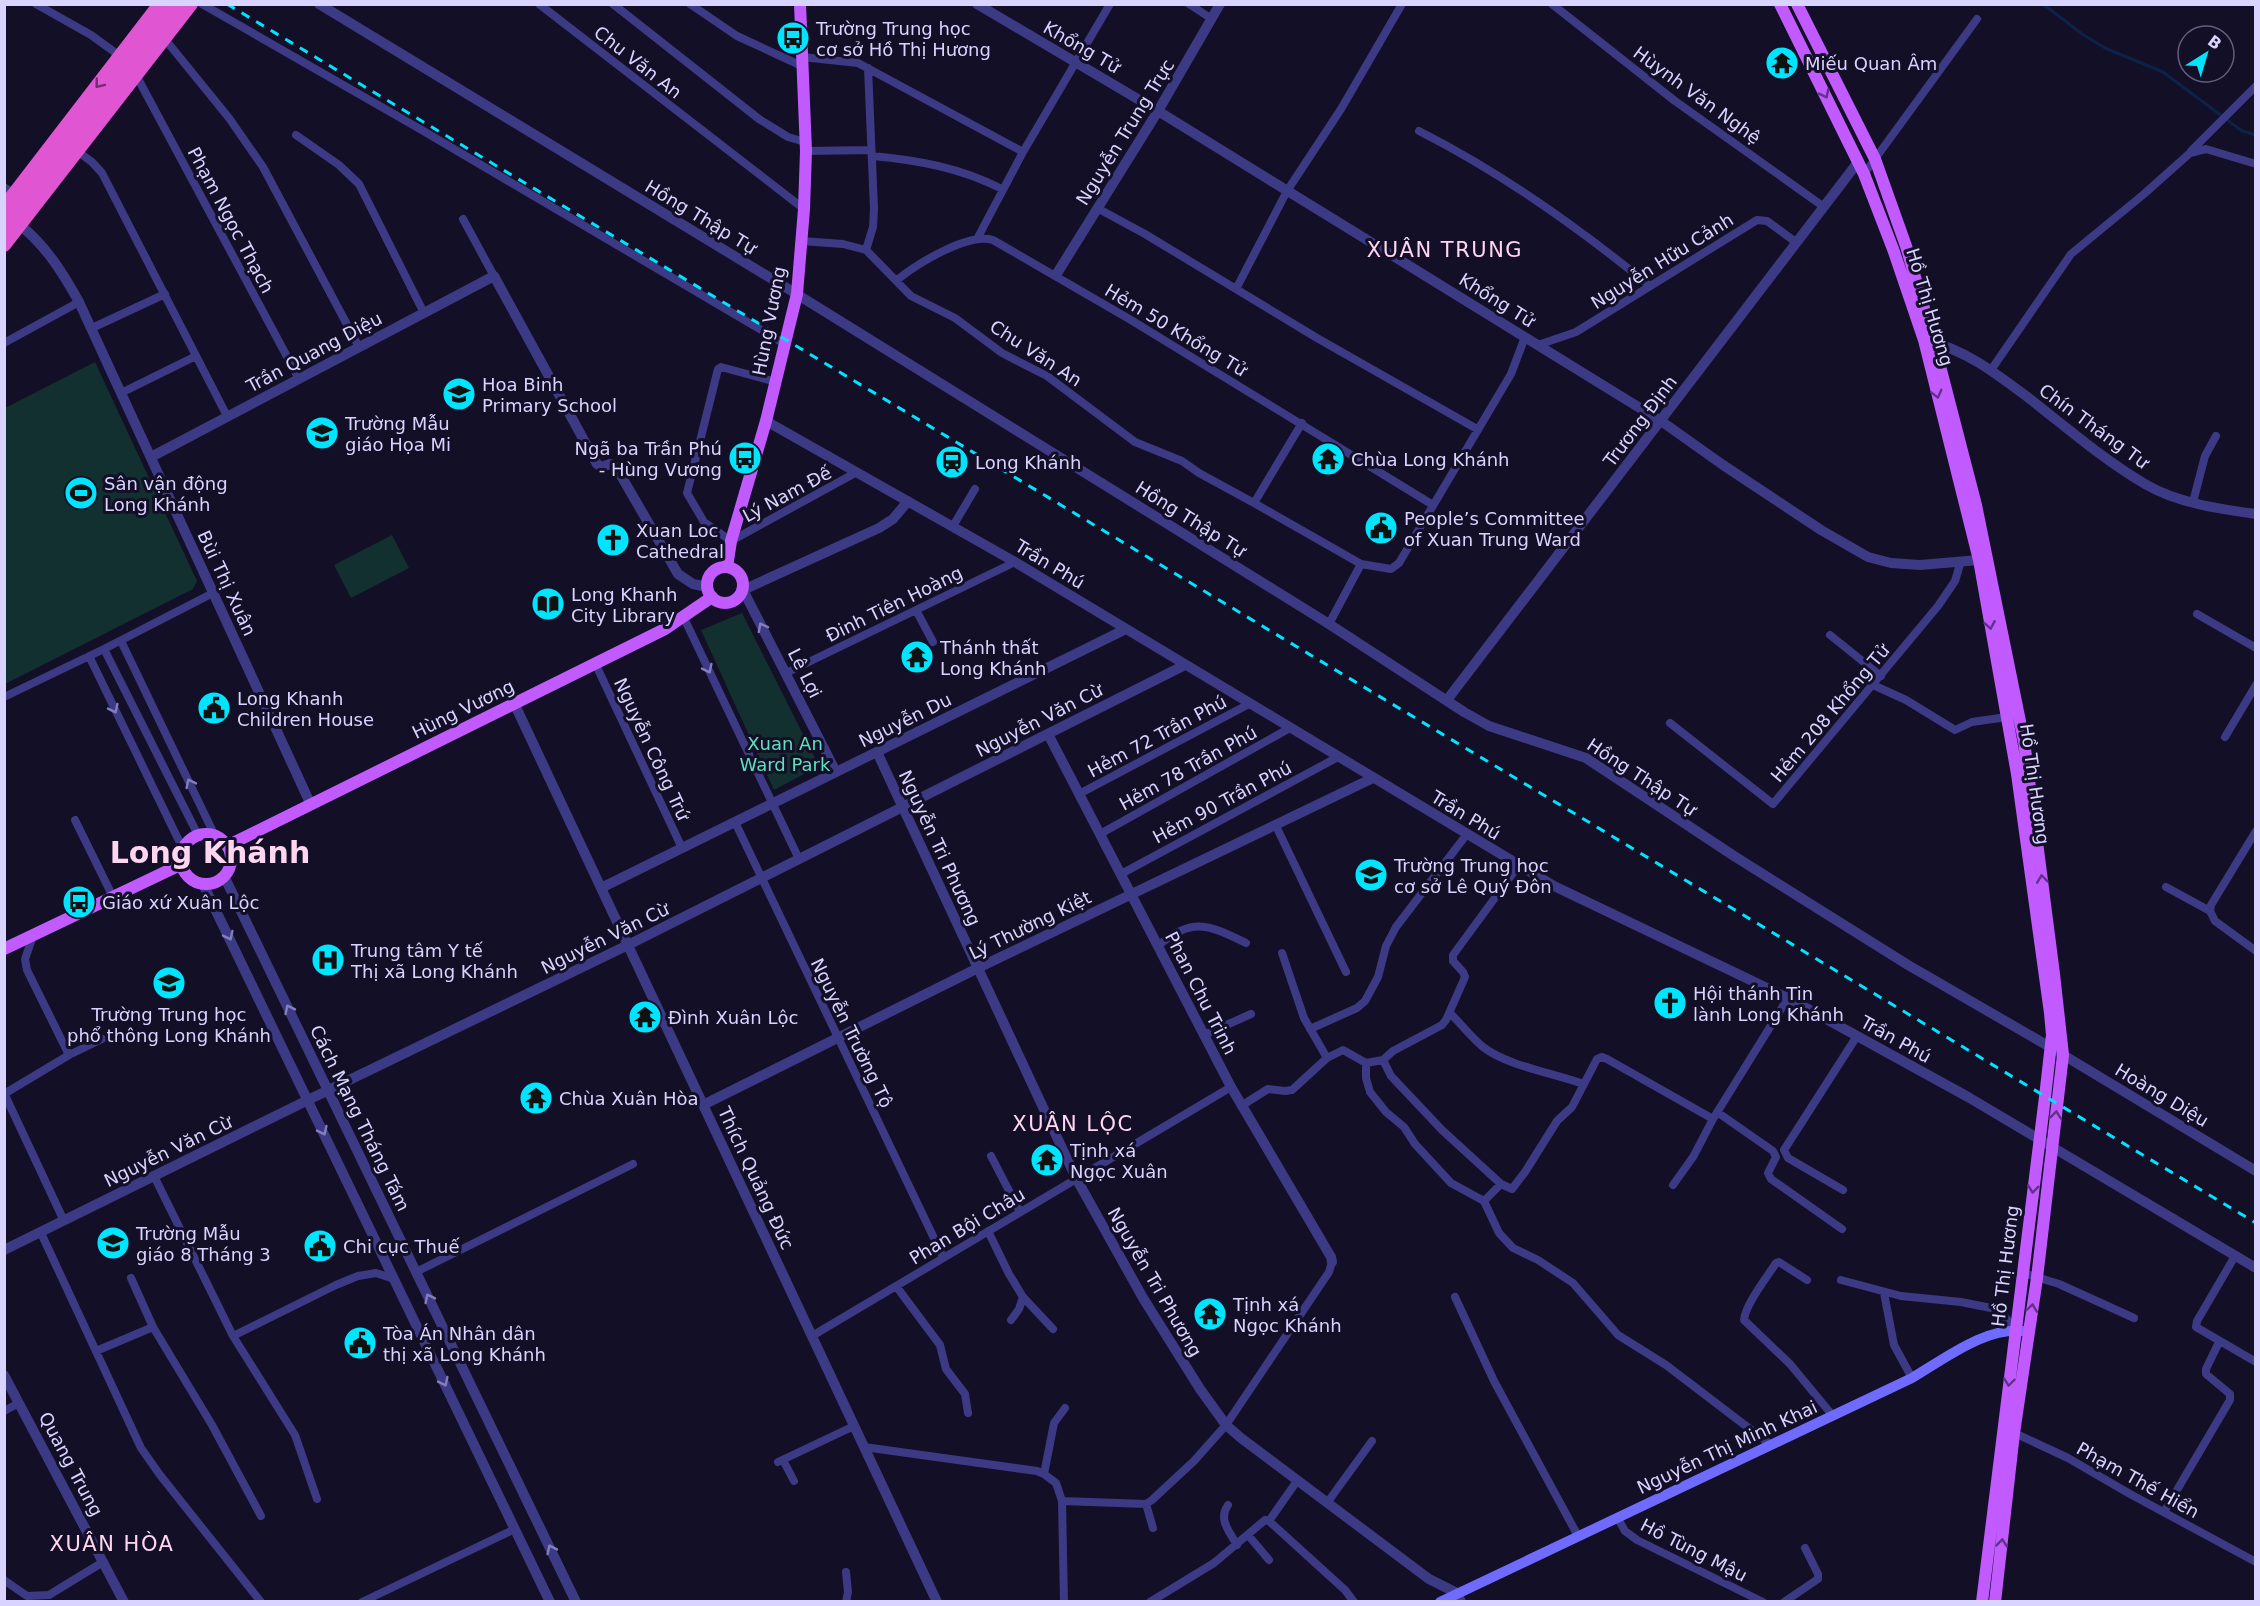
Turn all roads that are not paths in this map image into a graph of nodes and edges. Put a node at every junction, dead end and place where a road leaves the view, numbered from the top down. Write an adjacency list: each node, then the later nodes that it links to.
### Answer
1 (36, 4): 22 (street)
2 (160, 4): 22 (highway)
3 (176, 4): 48 (highway, bridge)
4 (191, 4): 21 (highway)
5 (202, 4): 67 (street)
6 (319, 4): 60 (street, Hồng Thập Tự)
7 (539, 4): 45 (street, Chu Văn An)
8 (613, 4): 31 (street)
9 (690, 4): 23 (street)
10 (800, 4): 23 (main road, Hùng Vương)
11 (977, 4): 24 (street, Khổng Tử)
12 (1110, 4): 24 (street)
13 (1189, 4): 19 (street)
14 (1220, 4): 19 (street, Nguyễn Trung Trực)
15 (1402, 4): 41 (street)
16 (1552, 4): 44 (street, Hùynh Văn Nghệ)
17 (1780, 4): 38 (main road, Hồ Thị Hương, one-way to 38)
18 (1797, 4): 36 (main road, Hồ Thị Hương)
19 (1212, 19): 28 (street, Nguyễn Trung Trực)
20 (1977, 19): 36 (street)
21 (164, 38): 26 (highway); 69 (street)
22 (120, 56): 26 (highway); 40 (highway, one-way to 40)
23 (802, 62): 25 (street); 31 (main road, Hùng Vương)
24 (1075, 63): 28 (street, Khổng Tử); 33 (street)
25 (868, 68): 33 (street); 34 (street)
26 (136, 75): 32 (highway); 72 (street, Phạm Ngọc Thạch)
27 (2256, 86): 35 (street)
28 (1158, 111): 41 (street, Khổng Tử); 43 (street, Nguyễn Trung Trực)
29 (1419, 131): 57 (street)
30 (296, 135): 62 (street)
31 (806, 147): 34 (street); 45 (main road, Hùng Vương)
32 (77, 151): 47 (highway); 59 (street)
33 (1023, 152): 39 (street)
34 (872, 153): 39 (street); 53 (street)
35 (2190, 153): 37 (street); 71 (street)
36 (1873, 155): 38 (main road); 65 (main road, Hồ Thị Hương)
37 (2256, 164)
38 (1861, 168): 44 (street, Trương Định); 65 (main road, Hồ Thị Hương)
39 (1002, 189): 49 (street)
40 (10, 190): 42 (highway)
41 (1287, 191): 58 (street); 64 (street, Khổng Tử)
42 (4, 207)
43 (1097, 207): 54 (street, Nguyễn Trung Trực); 58 (street)
44 (1824, 207): 51 (street, Trương Định)
45 (804, 209): 50 (main road, Hùng Vương)
46 (463, 219): 55 (street)
47 (20, 225): 52 (highway); 61 (street, Bùi Thị Xuân)
48 (4, 227)
49 (977, 239): 54 (street, Hẻm 50 Khổng Tử); 56 (street)
50 (801, 241): 53 (street); 60 (main road, Hùng Vương)
51 (1797, 243): 57 (street, Nguyễn Hữu Cảnh); 77 (street, Trương Định)
52 (4, 245)
53 (866, 250): 56 (street, Chu Văn An)
54 (1056, 275): 78 (street, Hẻm 50 Khổng Tử)
55 (494, 276): 62 (street, Trần Quang Diệu); 97 (street)
56 (897, 280): 86 (street, Chu Văn An)
57 (1650, 286): 68 (street, Nguyễn Hữu Cảnh)
58 (1236, 289): 79 (street)
59 (165, 294): 63 (street); 70 (street)
60 (797, 294): 67 (main road, Hùng Vương); 102 (street, Hồng Thập Tự)
61 (79, 302): 63 (street, Bùi Thị Xuân); 66 (street)
62 (424, 313): 69 (street, Trần Quang Diệu)
63 (92, 328): 74 (street, Bùi Thị Xuân)
64 (1525, 337): 68 (street, Khổng Tử); 79 (street)
65 (1929, 341): 71 (street, Chín Tháng Tư); 91 (main road, Hồ Thị Hương, one-way to 91); 175 (main road, Hồ Thị Hương, one-way to 65)
66 (4, 343)
67 (785, 344): 73 (main road, Hùng Vương)
68 (1538, 345): 77 (street, Khổng Tử)
69 (358, 347): 72 (street, Trần Quang Diệu)
70 (196, 356): 74 (street); 75 (street)
71 (1992, 370): 85 (street, Chín Tháng Tư)
72 (299, 379): 75 (street, Trần Quang Diệu)
73 (776, 382): 76 (main road, Hùng Vương); 90 (street)
74 (122, 393): 81 (street, Bùi Thị Xuân)
75 (227, 416): 81 (street, Trần Quang Diệu)
76 (766, 421): 82 (street, Trần Phú); 90 (main road, Hùng Vương)
77 (1661, 421): 92 (street, Khổng Tử); 117 (street, Trương Định)
78 (1302, 423): 86 (street); 87 (street, Hẻm 50 Khổng Tử)
79 (1477, 429): 87 (street)
80 (2216, 436): 85 (street)
81 (151, 457): 98 (street, Bùi Thị Xuân)
82 (857, 472): 84 (street, Trần Phú); 90 (street, Lý Nam Đế)
83 (975, 489): 89 (street)
84 (908, 501): 89 (street, Trần Phú); 96 (street)
85 (2193, 502): 88 (street, Chín Tháng Tư)
86 (1254, 503): 94 (street, Chu Văn An)
87 (1433, 505): 94 (street)
88 (2256, 514)
89 (953, 526): 93 (street, Trần Phú)
90 (731, 541): 95 (main road, Hùng Vương)
91 (1979, 560): 92 (street, Khổng Tử); 120 (main road, Hồ Thị Hương, one-way to 120)
92 (1961, 561): 113 (street, Hẻm 208 Khổng Tử)
93 (1015, 562): 99 (street, Đinh Tiên Hoàng); 103 (street, Trần Phú)
94 (1360, 564): 102 (street)
95 (727, 567): 96 (main road); 97 (main road)
96 (743, 590): 97 (main road); 112 (street, Lê Lợi, one-way to 96)
97 (710, 592): 101 (main road, Hùng Vương)
98 (213, 593): 105 (street); 131 (street, Bùi Thị Xuân)
99 (916, 610): 106 (street); 112 (street, Đinh Tiên Hoàng)
100 (2197, 614): 107 (street)
101 (683, 616): 110 (main road, Hùng Vương); 130 (street, one-way to 130)
102 (1329, 624): 117 (street, Hồng Thập Tự)
103 (1126, 629): 111 (street, Trần Phú); 125 (street, Nguyễn Du)
104 (1830, 635): 113 (street)
105 (121, 641): 108 (street); 140 (street, one-way to 105)
106 (933, 642)
107 (2256, 648)
108 (104, 650): 109 (street); 139 (street)
109 (89, 657): 116 (street); 143 (street, one-way to 143)
110 (595, 663): 118 (main road, Hùng Vương); 142 (street, Nguyễn Công Trứ)
111 (1185, 665): 119 (street, Trần Phú); 123 (street, Nguyễn Văn Cừ)
112 (786, 673): 127 (street, Lê Lợi)
113 (1881, 676): 114 (street, Hẻm 208 Khổng Tử)
114 (1873, 685): 120 (street); 121 (street, Hẻm 208 Khổng Tử)
115 (2256, 685): 124 (street)
116 (4, 697)
117 (1447, 700): 173 (street, Hồng Thập Tự)
118 (514, 703): 131 (main road, Hùng Vương); 152 (street, Thích Quảng Đức)
119 (1249, 704): 122 (street, Trần Phú); 129 (street, Hẻm 72 Trần Phú)
120 (2007, 717): 173 (main road, Hồ Thị Hương)
121 (1670, 723)
122 (1290, 728): 126 (street, Trần Phú); 137 (street, Hẻm 78 Trần Phú)
123 (1048, 734): 129 (street, Phan Chu Trinh); 132 (street, Nguyễn Văn Cừ)
124 (2225, 737)
125 (877, 752): 127 (street, Nguyễn Du); 132 (street, Nguyễn Tri Phương)
126 (1338, 757): 128 (street, Trần Phú); 147 (street, Hẻm 90 Trần Phú)
127 (836, 772): 130 (street, Nguyễn Du)
128 (1373, 778): 135 (street, Lý Thường Kiệt); 138 (street, Trần Phú)
129 (1079, 794): 137 (street, Phan Chu Trinh)
130 (773, 804): 134 (street, Nguyễn Du); 144 (street)
131 (311, 805): 141 (main road, Hùng Vương)
132 (903, 807): 144 (street, Nguyễn Văn Cừ); 163 (street, Nguyễn Tri Phương)
133 (75, 820): 154 (street)
134 (735, 822): 142 (street, Nguyễn Du); 149 (street, Nguyễn Trường Tộ)
135 (1276, 826): 153 (street, Lý Thường Kiệt); 164 (street)
136 (2256, 831): 155 (street)
137 (1100, 834): 147 (street, Phan Chu Trinh)
138 (1467, 834): 146 (street, Trần Phú); 168 (street)
139 (198, 835): 140 (main road); 143 (main road)
140 (215, 836): 141 (main road)
141 (227, 846): 148 (main road)
142 (682, 848): 152 (street, Nguyễn Du)
143 (183, 849): 145 (main road)
144 (799, 859): 149 (street, Nguyễn Văn Cừ)
145 (182, 864): 150 (main road); 154 (main road)
146 (1519, 865): 165 (street, Trần Phú); 166 (street)
147 (1121, 874): 153 (street, Phan Chu Trinh)
148 (224, 876): 150 (main road); 181 (street, Cách Mạng Tháng Tám, one-way to 148)
149 (761, 878): 158 (street, Nguyễn Văn Cừ); 171 (street, Nguyễn Trường Tộ)
150 (203, 884): 183 (street, one-way to 183)
151 (2166, 887): 155 (street)
152 (601, 888): 158 (street, Thích Quảng Đức)
153 (1131, 895): 159 (street, Phan Chu Trinh); 163 (street, Lý Thường Kiệt)
154 (113, 897): 156 (main road)
155 (2210, 911): 161 (street)
156 (34, 934): 160 (main road); 174 (street)
157 (1246, 943): 159 (street)
158 (628, 945): 181 (street, Nguyễn Văn Cừ); 184 (street, Thích Quảng Đức)
159 (1158, 946): 169 (street, Phan Chu Trinh)
160 (4, 949)
161 (2256, 951)
162 (1282, 953): 168 (street)
163 (978, 968): 171 (street, Lý Thường Kiệt); 193 (street, Nguyễn Tri Phương)
164 (1346, 972)
165 (1788, 998): 170 (street, Trần Phú); 186 (street)
166 (1450, 1013): 177 (street); 179 (street)
167 (1251, 1014): 169 (street)
168 (1310, 1029): 176 (street)
169 (1204, 1035): 180 (street, Phan Chu Trinh)
170 (1857, 1036): 187 (street, Trần Phú); 196 (street)
171 (838, 1038): 184 (street, Lý Thường Kiệt); 205 (street, Nguyễn Trường Tộ)
172 (102, 1039): 174 (street)
173 (2050, 1047): 175 (street, Hoàng Diệu); 187 (main road, Hồ Thị Hương)
174 (69, 1055): 182 (street)
175 (2063, 1055): 188 (main road, Hồ Thị Hương, one-way to 175); 191 (street, Hoàng Diệu)
176 (1327, 1058): 178 (street); 185 (street)
177 (1383, 1060): 178 (street); 194 (street)
178 (1366, 1063): 197 (street)
179 (1583, 1084): 186 (street); 194 (street)
180 (1230, 1087): 185 (street, Phan Chu Trinh); 193 (street, Phan Bội Châu)
181 (328, 1091): 183 (street, Nguyễn Văn Cừ); 208 (street, Cách Mạng Tháng Tám)
182 (5, 1094): 199 (street)
183 (308, 1100): 192 (street, Nguyễn Văn Cừ); 212 (street, one-way to 212)
184 (703, 1105): 226 (street, Thích Quảng Đức)
185 (1241, 1106): 206 (street, Phan Chu Trinh)
186 (1715, 1116): 195 (street); 200 (street)
187 (2039, 1140): 188 (street, Trần Phú); 209 (main road, Hồ Thị Hương, one-way to 209)
188 (2053, 1148): 204 (street, Trần Phú); 211 (main road, Hồ Thị Hương)
189 (991, 1156): 198 (street)
190 (633, 1164): 208 (street)
191 (2256, 1171)
192 (154, 1176): 199 (street, Nguyễn Văn Cừ); 225 (street)
193 (1076, 1178): 198 (street, Phan Bội Châu); 237 (street, Nguyễn Tri Phương)
194 (1501, 1184): 197 (street)
195 (1673, 1185)
196 (1843, 1190)
197 (1484, 1201): 241 (street)
198 (1020, 1212): 201 (street, Phan Bội Châu)
199 (64, 1221): 202 (street, Nguyễn Văn Cừ)
200 (1842, 1229)
201 (988, 1231): 205 (street, Phan Bội Châu); 217 (street)
202 (41, 1233): 203 (street, Nguyễn Văn Cừ); 228 (street)
203 (4, 1250)
204 (2235, 1256): 207 (street, Trần Phú); 227 (street)
205 (943, 1257): 215 (street, Phan Bội Châu)
206 (1332, 1262): 237 (street)
207 (2256, 1268)
208 (417, 1272): 271 (street, Cách Mạng Tháng Tám, one-way to 208)
209 (2023, 1273): 211 (street); 223 (main road, Hồ Thị Hương)
210 (131, 1278): 221 (street)
211 (2037, 1278): 219 (street); 224 (main road, Hồ Thị Hương, one-way to 211)
212 (394, 1279): 225 (street); 256 (street, one-way to 256)
213 (1807, 1280): 236 (street)
214 (1841, 1280): 216 (street)
215 (896, 1286): 226 (street, Phan Bội Châu); 235 (street)
216 (1884, 1293): 223 (street); 231 (street)
217 (1023, 1297): 220 (street); 222 (street)
218 (1455, 1297): 258 (street)
219 (2134, 1318)
220 (1011, 1320)
221 (153, 1327): 228 (street); 252 (street)
222 (1053, 1329)
223 (2016, 1329): 224 (main road, Nguyễn Thị Minh Khai); 231 (main road, Nguyễn Thị Minh Khai); 239 (main road, Hồ Thị Hương, one-way to 239)
224 (2029, 1332): 239 (main road, Hồ Thị Hương)
225 (233, 1336): 246 (street)
226 (812, 1336): 238 (street, Thích Quảng Đức)
227 (2219, 1342): 229 (street); 251 (street)
228 (96, 1351): 268 (street)
229 (2256, 1362)
230 (4, 1375): 232 (street, Quang Trung)
231 (1912, 1378): 236 (main road, Nguyễn Thị Minh Khai)
232 (19, 1402): 234 (street); 262 (street, Quang Trung)
233 (1065, 1408): 243 (street)
234 (4, 1411)
235 (968, 1413)
236 (1833, 1416): 241 (main road, Nguyễn Thị Minh Khai)
237 (1226, 1425): 245 (street, Nguyễn Tri Phương); 249 (street)
238 (854, 1426): 242 (street, Thích Quảng Đức); 244 (street)
239 (2008, 1431): 251 (street, Phạm Thế Hiển); 280 (main road, Hồ Thị Hương); 281 (main road, Hồ Thị Hương, one-way to 239)
240 (1372, 1441): 248 (street)
241 (1771, 1444): 253 (main road, Nguyễn Thị Minh Khai)
242 (864, 1447): 243 (street); 273 (street, Thích Quảng Đức)
243 (1044, 1474): 247 (street)
244 (794, 1481)
245 (1297, 1481): 248 (street, Nguyễn Tri Phương); 254 (street)
246 (317, 1499)
247 (1062, 1501): 249 (street); 274 (street)
248 (1327, 1503): 266 (street, Nguyễn Tri Phương)
249 (1146, 1504): 255 (street)
250 (1228, 1504): 259 (street)
251 (2164, 1512): 263 (street, Phạm Thế Hiển)
252 (261, 1516)
253 (1617, 1517): 258 (main road, Nguyễn Thị Minh Khai); 278 (street, Hồ Tùng Mậu)
254 (1269, 1521): 257 (street); 276 (street)
255 (1153, 1528)
256 (515, 1530): 269 (street); 270 (street)
257 (1248, 1535): 259 (street); 261 (street)
258 (1578, 1536): 266 (main road, Nguyễn Thị Minh Khai)
259 (1237, 1545): 275 (street)
260 (1805, 1548): 279 (street)
261 (1269, 1560)
262 (104, 1562): 265 (street); 267 (street, Quang Trung)
263 (2256, 1562)
264 (846, 1572): 272 (street)
265 (4, 1580)
266 (1459, 1597): 277 (main road, Nguyễn Thị Minh Khai)
267 (124, 1602)
268 (261, 1602)
269 (362, 1602)
270 (550, 1602)
271 (576, 1602)
272 (846, 1602)
273 (937, 1602)
274 (1064, 1602)
275 (1150, 1602)
276 (1353, 1602)
277 (1440, 1602)
278 (1763, 1602)
279 (1784, 1602)
280 (1982, 1602)
281 (1995, 1602)

